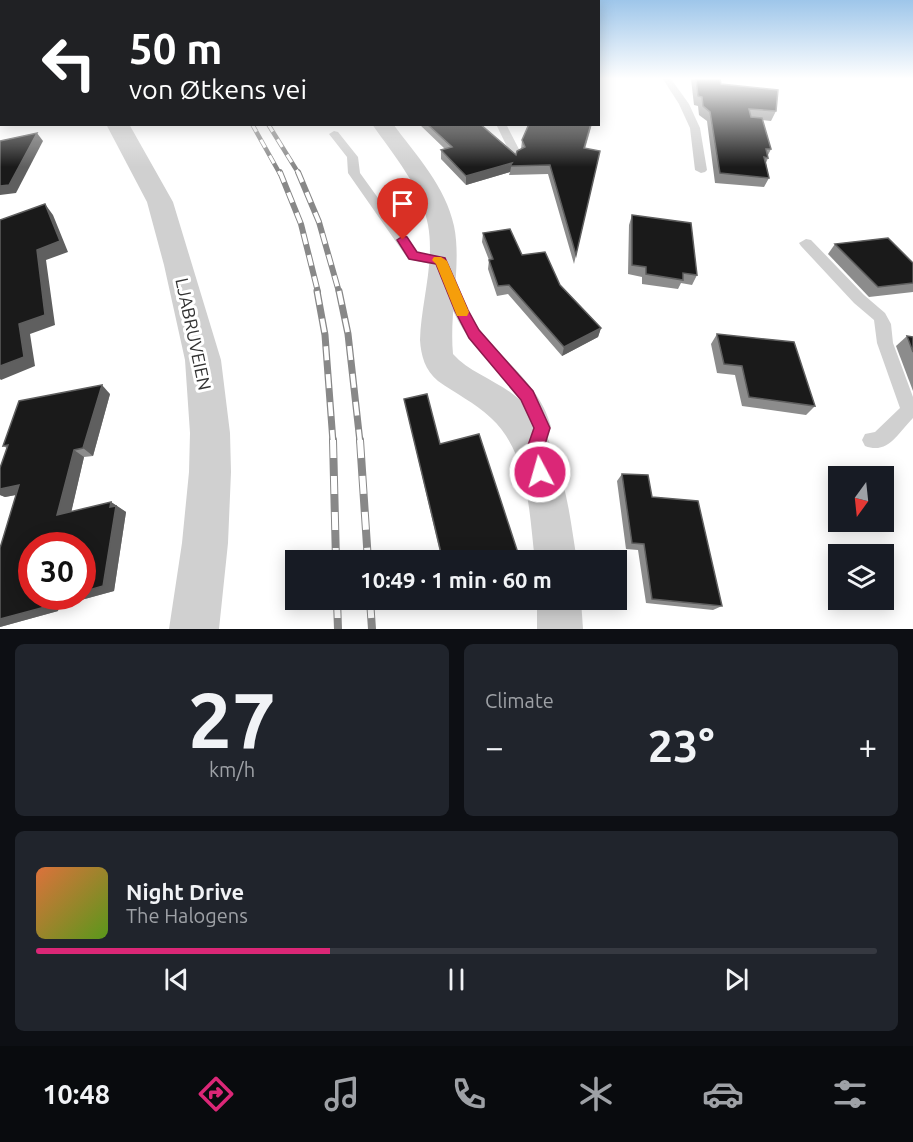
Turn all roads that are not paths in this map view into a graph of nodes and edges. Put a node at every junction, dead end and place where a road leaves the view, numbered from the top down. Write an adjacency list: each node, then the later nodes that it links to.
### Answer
1 (686, 108): 7 (lane)
2 (118, 126): 14 (street, LJABRUVEIEN)
3 (383, 126): 9 (street)
4 (502, 126): 6 (lane)
5 (334, 134): 9 (lane)
6 (516, 155)
7 (701, 170)
8 (806, 243): 10 (lane)
9 (441, 261): 11 (lane); 11 (street)
10 (871, 440)
11 (534, 454): 12 (street)
12 (554, 550)
13 (559, 610): 15 (street)
14 (194, 629)
15 (560, 629)

